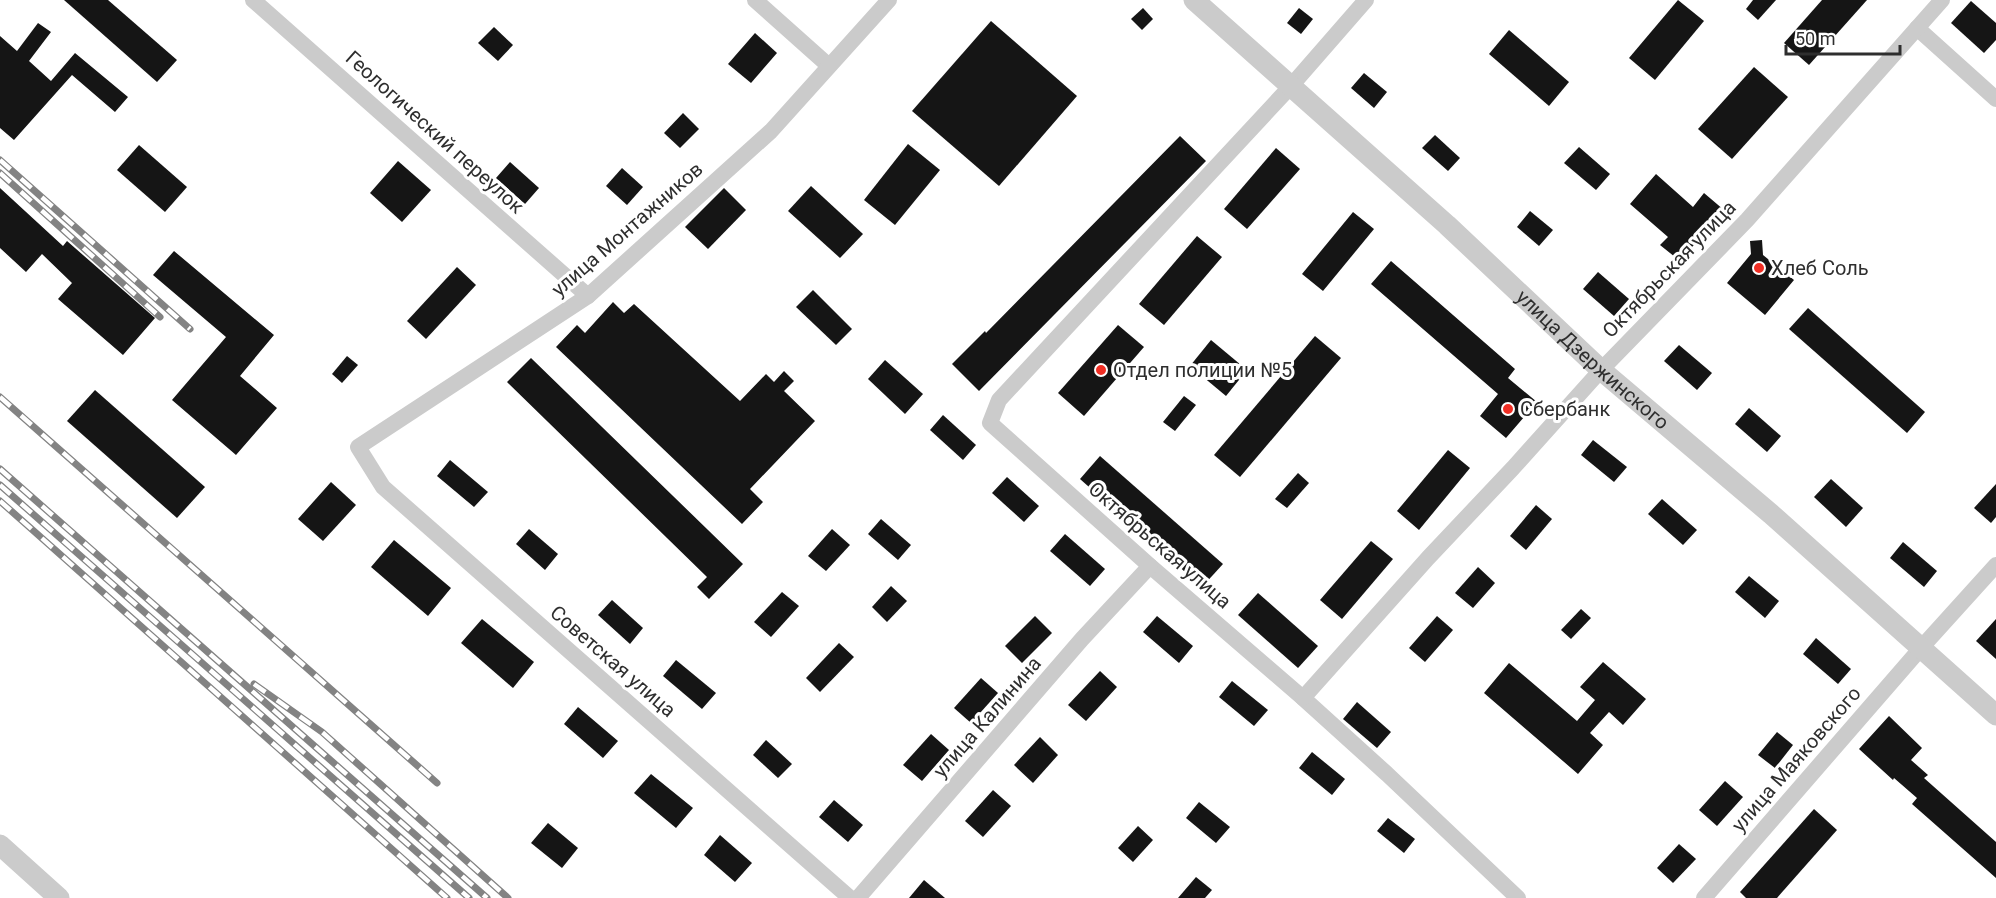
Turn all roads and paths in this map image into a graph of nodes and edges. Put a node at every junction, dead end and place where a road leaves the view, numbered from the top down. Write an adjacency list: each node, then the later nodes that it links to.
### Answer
1 (755, 0): 8 (street)
2 (889, 0): 8 (street, улица Монтажников)
3 (1194, 0): 9 (street, улица Дзержинского)
4 (1366, 0): 9 (street)
5 (1942, 0): 7 (street, Октябрьская улица)
6 (263, 3): 11 (street, Геологический переулок)
7 (1917, 28): 10 (street); 12 (street, Октябрьская улица)
8 (829, 66): 11 (street, улица Монтажников)
9 (1291, 86): 12 (street, улица Дзержинского); 15 (street, Октябрьская улица)
10 (1996, 99)
11 (588, 296): 13 (street, улица Монтажников)
12 (1601, 370): 16 (street, улица Дзержинского); 17 (street, Октябрьская улица)
13 (358, 447): 21 (street, Советская улица)
14 (1996, 565): 16 (street)
15 (1150, 566): 17 (street, Октябрьская улица); 22 (street, улица Калинина)
16 (1921, 648): 18 (street, улица Дзержинского); 24 (street, улица Маяковского)
17 (1303, 698): 23 (street, Октябрьская улица)
18 (1996, 715)
19 (0, 845): 20 (street)
20 (60, 898)
21 (850, 898)
22 (858, 898)
23 (1518, 898)
24 (1704, 898)

